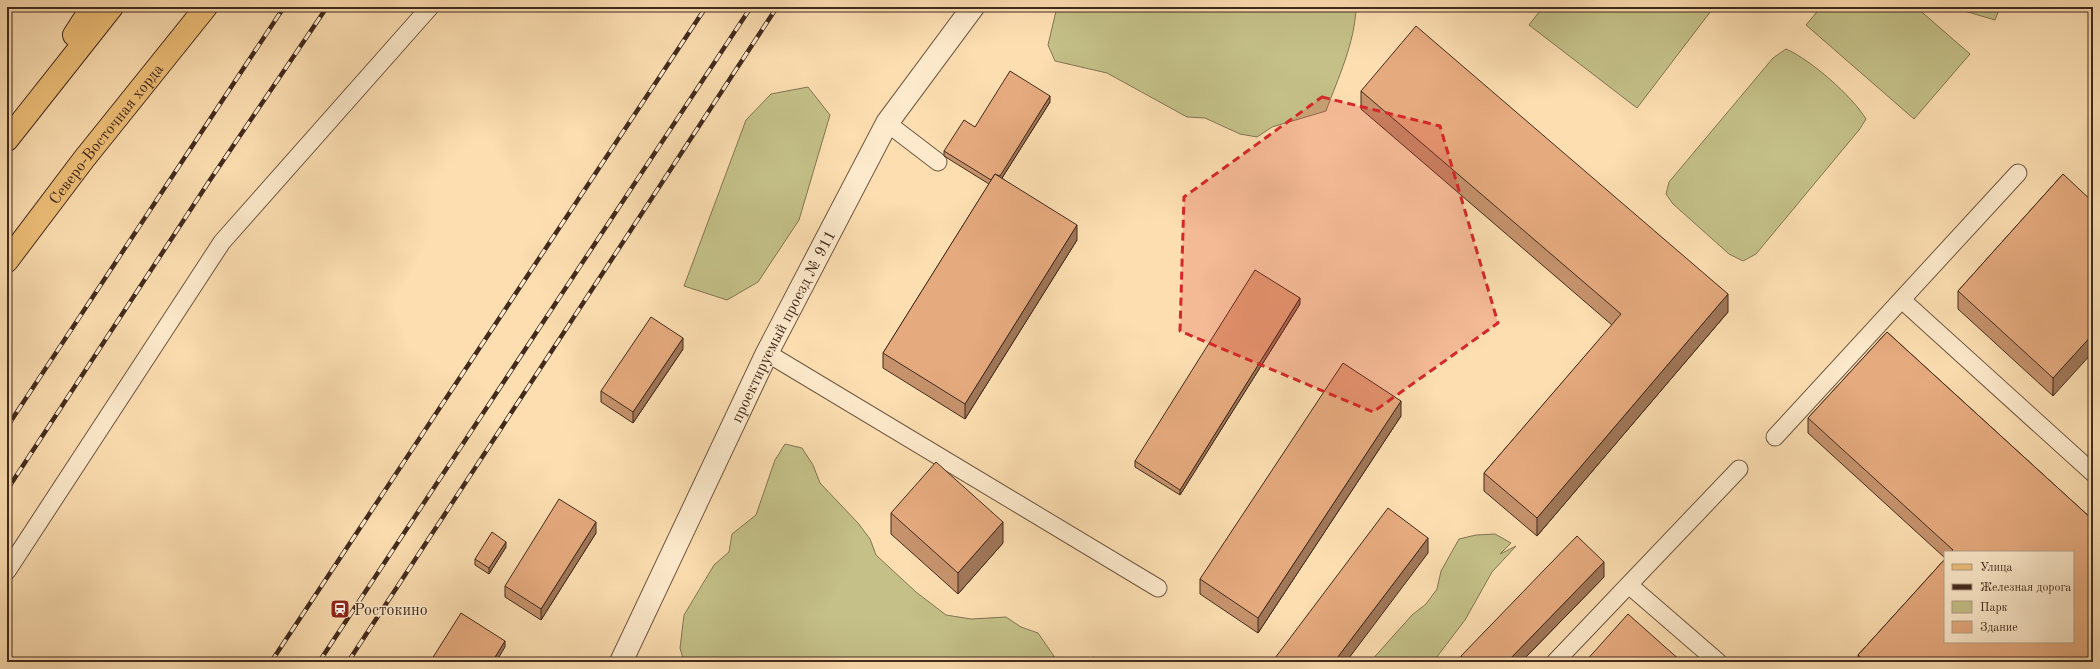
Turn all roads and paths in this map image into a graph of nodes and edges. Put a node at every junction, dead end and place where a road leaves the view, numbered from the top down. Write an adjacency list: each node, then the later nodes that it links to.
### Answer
1 (92, 7): 6 (main road)
2 (112, 7): 6 (main road)
3 (206, 7): 11 (main road, Северо-Восточная хорда)
4 (430, 7): 17 (lane)
5 (973, 7): 7 (street, проектируемый проезд № 911)
6 (23, 118): 8 (main road)
7 (887, 123): 9 (lane); 13 (street, проектируемый проезд № 911)
8 (7, 140)
9 (938, 162)
10 (2018, 173): 12 (lane)
11 (7, 261)
12 (1902, 300): 14 (lane); 16 (lane)
13 (767, 353): 19 (lane); 20 (street, проектируемый проезд № 911)
14 (1775, 437)
15 (1739, 469): 18 (lane)
16 (2093, 473)
17 (7, 572)
18 (1629, 584): 21 (lane); 22 (lane)
19 (1158, 588)
20 (623, 661)
21 (1556, 662)
22 (1718, 662)

